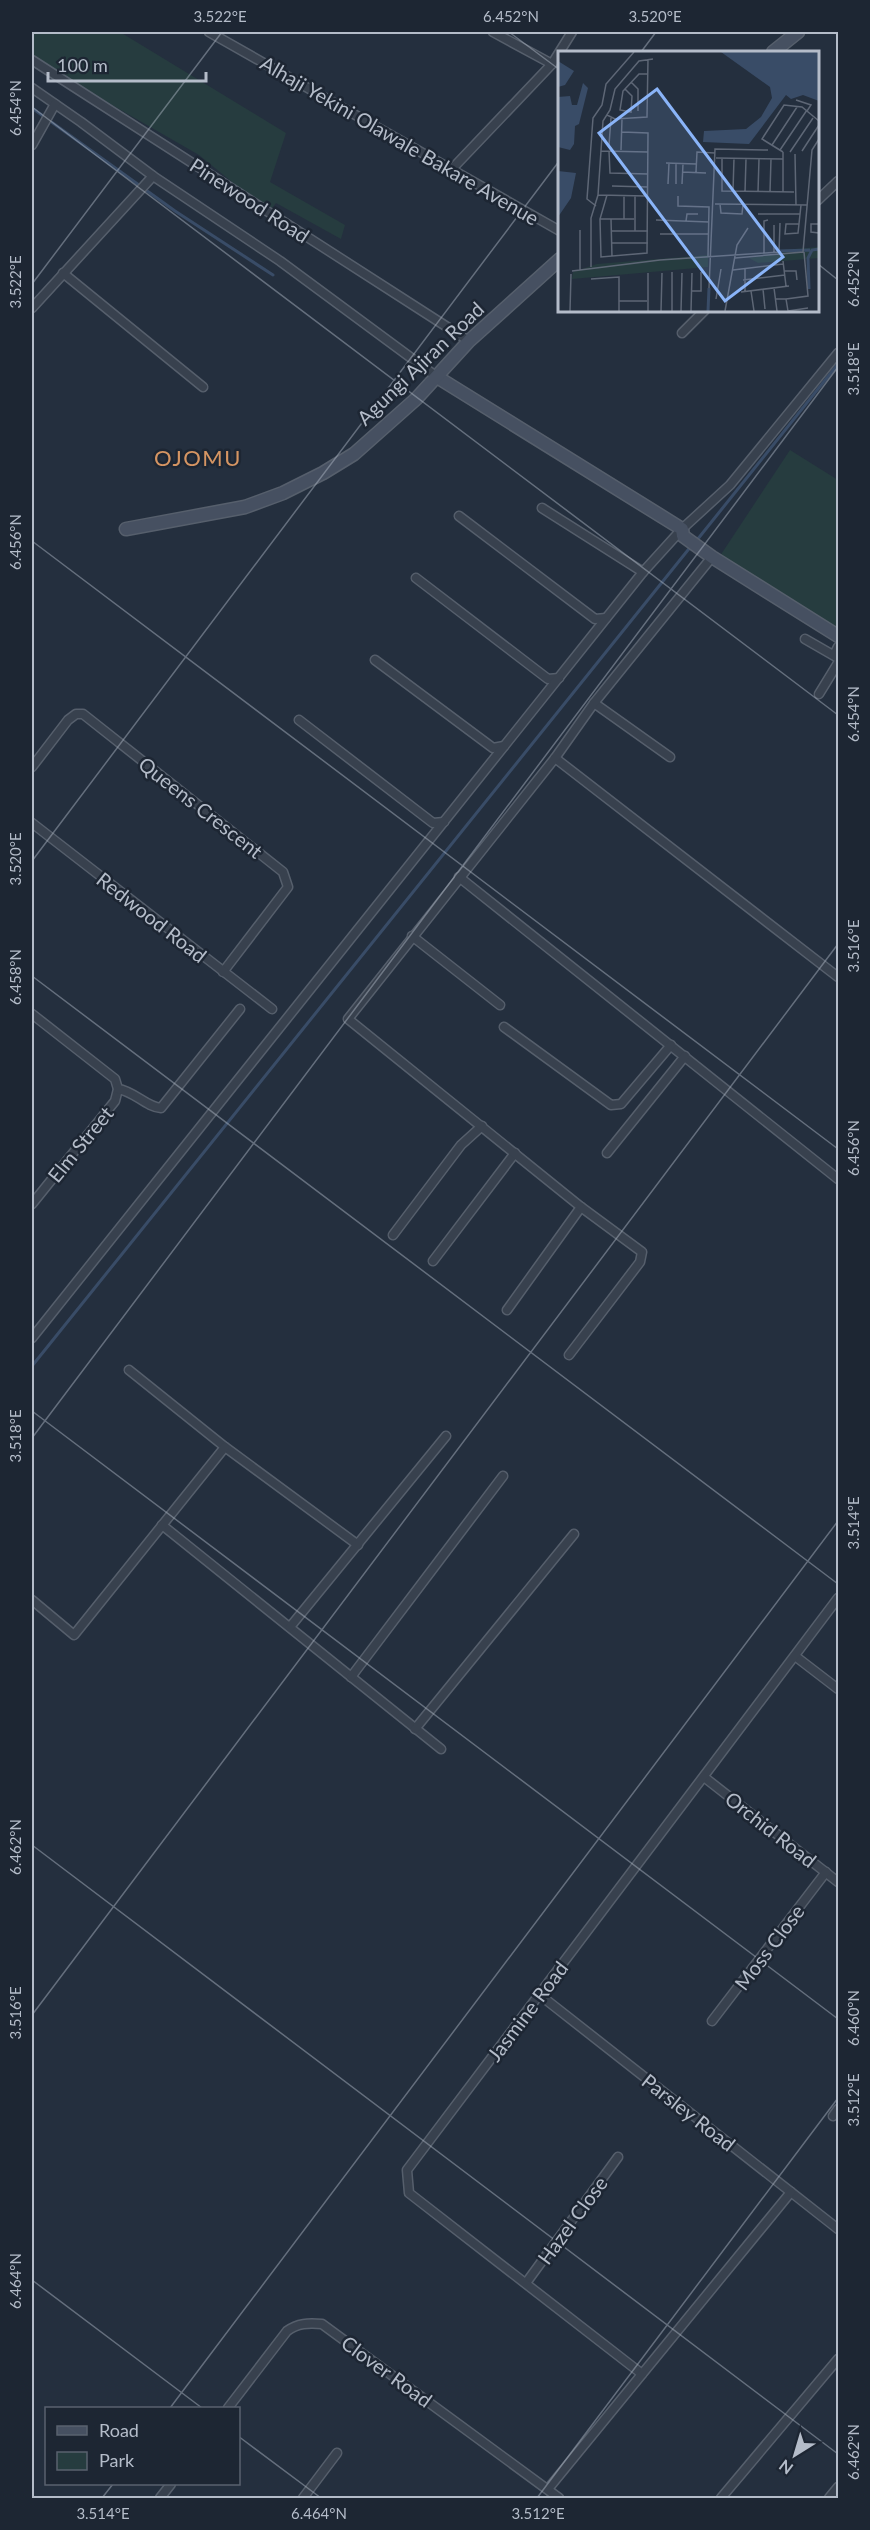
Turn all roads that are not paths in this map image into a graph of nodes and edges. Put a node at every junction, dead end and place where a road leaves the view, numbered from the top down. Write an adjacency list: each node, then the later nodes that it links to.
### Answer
1 (209, 32): 13 (street, Alhaji Yekini Olawale Bakare Avenue)
2 (493, 32): 9 (street)
3 (572, 32): 5 (street)
4 (798, 32): 6 (street)
5 (560, 51)
6 (775, 51)
7 (558, 54): 9 (street)
8 (32, 60): 23 (street, Pinewood Road)
9 (552, 64): 13 (street)
10 (32, 88): 11 (street)
11 (55, 104): 12 (street); 14 (street)
12 (32, 145)
13 (451, 170): 17 (street, Alhaji Yekini Olawale Bakare Avenue)
14 (153, 176): 19 (street); 25 (street)
15 (838, 181): 16 (street)
16 (819, 199)
17 (558, 230)
18 (558, 261): 23 (street, Agungi Ajiran Road)
19 (63, 273): 20 (street); 26 (street)
20 (32, 308)
21 (703, 312): 22 (street)
22 (682, 333)
23 (469, 341): 25 (street, Agungi Ajiran Road)
24 (838, 353): 30 (street)
25 (437, 377): 29 (street, Agungi Ajiran Road); 30 (street)
26 (203, 387)
27 (542, 508): 32 (street)
28 (459, 516): 34 (street)
29 (126, 529)
30 (683, 532): 31 (street); 32 (street)
31 (710, 556): 35 (street); 42 (street)
32 (643, 572): 34 (street)
33 (416, 578): 40 (street)
34 (606, 618): 40 (street)
35 (838, 636)
36 (806, 639): 38 (street)
37 (838, 646): 38 (street)
38 (837, 659): 41 (street)
39 (375, 660): 44 (street)
40 (559, 678): 44 (street)
41 (819, 694)
42 (594, 703): 45 (street); 46 (street)
43 (299, 720): 48 (street)
44 (504, 746): 48 (street)
45 (670, 757)
46 (555, 759): 50 (street); 53 (street)
47 (32, 767): 52 (street, Queens Crescent)
48 (444, 822): 71 (street)
49 (32, 824): 52 (street, Redwood Road)
50 (459, 877): 51 (street); 59 (street)
51 (412, 936): 54 (street); 62 (street)
52 (223, 972): 56 (street, Redwood Road)
53 (838, 977)
54 (500, 1005)
55 (240, 1009): 61 (street)
56 (272, 1009)
57 (32, 1014): 61 (street, Elm Street)
58 (504, 1027): 59 (street)
59 (671, 1045): 60 (street)
60 (685, 1056): 64 (street); 65 (street)
61 (118, 1089): 66 (street, Elm Street)
62 (482, 1126): 63 (street); 68 (street)
63 (515, 1153): 67 (street); 69 (street)
64 (607, 1153)
65 (838, 1179)
66 (32, 1204)
67 (581, 1207): 70 (street); 72 (street)
68 (393, 1235)
69 (433, 1260)
70 (507, 1310)
71 (32, 1338)
72 (569, 1355)
73 (129, 1371): 75 (street)
74 (446, 1436): 79 (street)
75 (225, 1447): 77 (street); 79 (street)
76 (503, 1476): 84 (street)
77 (162, 1525): 81 (street); 82 (street)
78 (573, 1534): 86 (street)
79 (358, 1545): 82 (street)
80 (838, 1598): 83 (street, Jasmine Road)
81 (32, 1599)
82 (290, 1627): 84 (street)
83 (795, 1656): 85 (street); 88 (street, Jasmine Road)
84 (351, 1677): 86 (street)
85 (838, 1689)
86 (416, 1729): 87 (street)
87 (441, 1749)
88 (704, 1777): 89 (street, Orchid Road); 91 (street, Jasmine Road)
89 (826, 1872): 90 (street, Orchid Road); 92 (street, Moss Close)
90 (838, 1882)
91 (540, 1995): 94 (street, Parsley Road); 96 (street, Jasmine Road)
92 (712, 2021)
93 (618, 2157): 96 (street, Hazel Close)
94 (791, 2192): 95 (street, Parsley Road); 98 (street)
95 (838, 2229)
96 (526, 2283): 98 (street, Jasmine Road)
97 (838, 2359): 107 (street)
98 (642, 2374): 103 (street)
99 (230, 2407): 103 (street, Clover Road)
100 (337, 2453): 105 (street)
101 (170, 2485): 104 (street)
102 (838, 2487): 108 (street)
103 (548, 2489): 106 (street, Clover Road)
104 (160, 2499)
105 (303, 2499)
106 (559, 2499)
107 (721, 2499)
108 (829, 2499)

